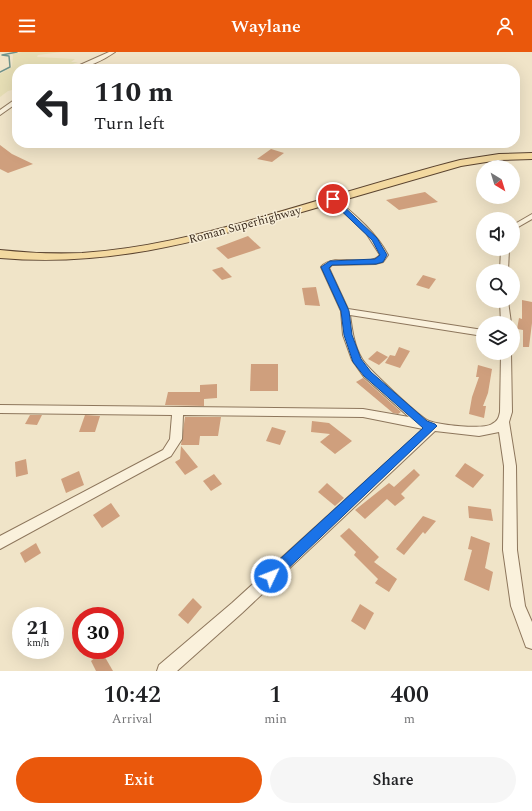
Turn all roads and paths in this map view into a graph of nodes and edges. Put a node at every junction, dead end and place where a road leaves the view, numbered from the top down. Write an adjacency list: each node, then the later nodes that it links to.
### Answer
1 (113, 52): 2 (street)
2 (86, 64)
3 (12, 104): 4 (street)
4 (0, 113)
5 (532, 156): 6 (main road, Roman Superhighway)
6 (333, 199): 9 (main road, Roman Superhighway); 10 (street)
7 (532, 216): 8 (street)
8 (520, 224)
9 (0, 254)
10 (345, 311): 11 (street); 16 (street)
11 (476, 333)
12 (506, 360): 15 (street)
13 (0, 409): 14 (street)
14 (178, 410): 16 (street); 17 (street)
15 (503, 422): 16 (street); 18 (street)
16 (428, 425): 19 (street)
17 (0, 543)
18 (532, 641)
19 (165, 671)

